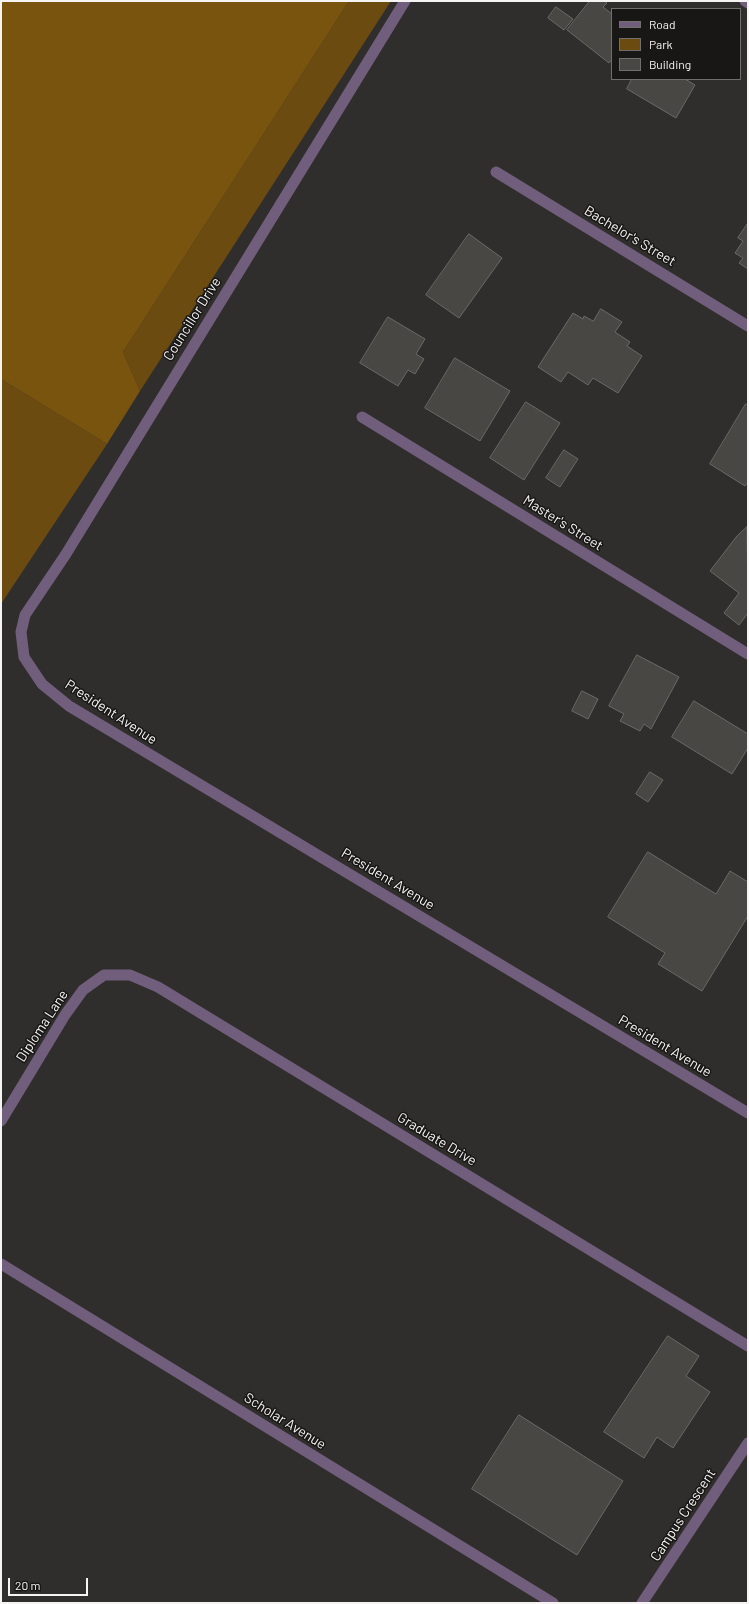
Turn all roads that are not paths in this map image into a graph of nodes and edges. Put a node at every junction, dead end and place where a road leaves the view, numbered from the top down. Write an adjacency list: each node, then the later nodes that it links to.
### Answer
1 (405, 1): 8 (street, Councillor Drive)
2 (745, 1): 3 (street)
3 (748, 3)
4 (496, 172): 5 (street, Bachelor's Street)
5 (748, 326)
6 (362, 417): 7 (street, Master's Street)
7 (748, 654)
8 (24, 657): 10 (street, President Avenue)
9 (104, 975): 11 (street, Diploma Lane); 13 (street, Graduate Drive)
10 (748, 1113)
11 (1, 1120)
12 (1, 1264): 15 (street, Scholar Avenue)
13 (748, 1346)
14 (748, 1443): 16 (street, Campus Crescent)
15 (553, 1603)
16 (642, 1603)

